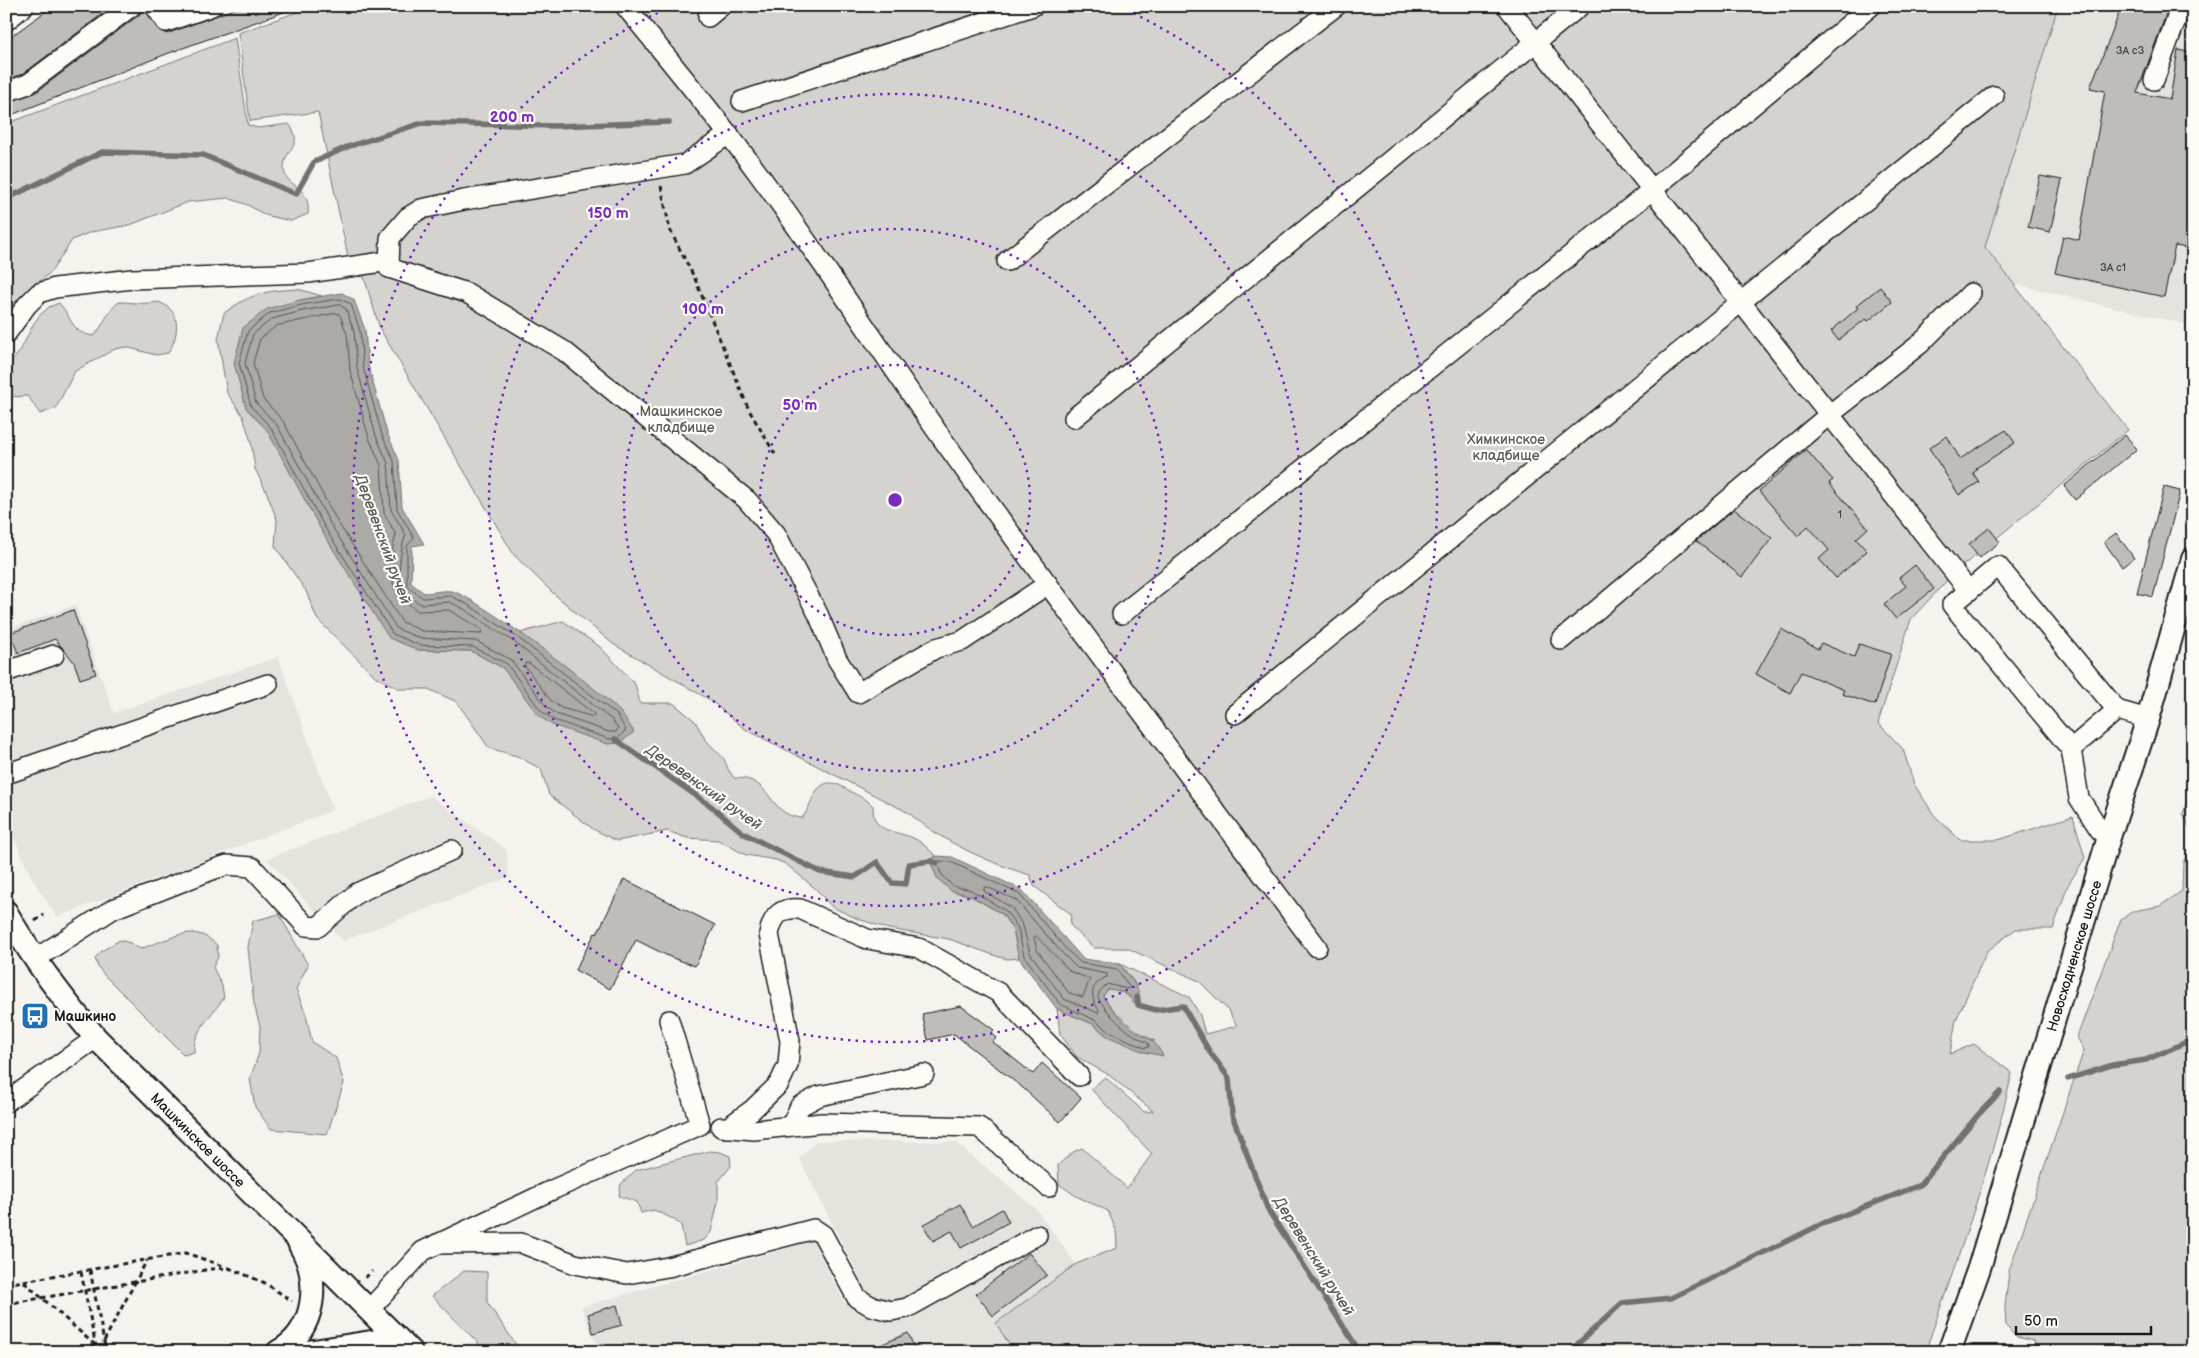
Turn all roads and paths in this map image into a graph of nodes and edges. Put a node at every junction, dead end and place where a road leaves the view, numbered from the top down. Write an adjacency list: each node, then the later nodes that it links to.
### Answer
1 (24, 6): 12 (street)
2 (132, 6): 15 (street)
3 (155, 6): 4 (street)
4 (212, 6)
5 (625, 6): 18 (street)
6 (1033, 6): 17 (street)
7 (1336, 6): 21 (street)
8 (1507, 6): 13 (street)
9 (1580, 6): 13 (street)
10 (1871, 6): 20 (street)
11 (2181, 6): 14 (street)
12 (6, 21)
13 (1536, 43): 20 (street); 27 (street)
14 (2154, 80)
15 (6, 92)
16 (1994, 96): 24 (street)
17 (742, 101)
18 (729, 134): 19 (street); 30 (street)
19 (657, 168): 22 (street); 28 (path)
20 (1652, 190): 24 (street); 32 (street)
21 (1007, 260)
22 (389, 261): 25 (street); 30 (street)
23 (1971, 293): 26 (street)
24 (1741, 303): 26 (street); 38 (street)
25 (6, 334)
26 (1829, 415): 31 (street); 33 (street)
27 (1074, 418)
28 (775, 454)
29 (2193, 559): 39 (main road, Новосходненское шоссе)
30 (1048, 584): 47 (street)
31 (1969, 590): 37 (street); 40 (street)
32 (1122, 614)
33 (1561, 640)
34 (54, 655): 35 (street)
35 (6, 670)
36 (268, 684): 41 (street)
37 (2118, 710): 39 (street); 40 (street)
38 (1235, 714)
39 (2148, 719): 42 (main road, Новосходненское шоссе)
40 (2071, 749): 42 (street)
41 (6, 774)
42 (2109, 837): 84 (main road, Новосходненское шоссе)
43 (452, 850): 48 (street)
44 (6, 912): 48 (main road, Машкинское шоссе)
45 (44, 915): 46 (path)
46 (35, 921)
47 (1317, 947)
48 (35, 959): 50 (main road, Машкинское шоссе)
49 (669, 1020): 54 (street)
50 (96, 1038): 53 (street); 59 (main road, Машкинское шоссе)
51 (924, 1074): 55 (street)
52 (1079, 1076): 56 (street)
53 (6, 1102)
54 (700, 1125): 56 (street); 60 (street)
55 (791, 1126): 56 (street); 57 (street)
56 (727, 1128)
57 (1048, 1187)
58 (1036, 1235): 60 (street)
59 (296, 1238): 76 (main road, Машкинское шоссе); 82 (main road)
60 (437, 1244): 76 (street)
61 (148, 1259): 62 (path); 63 (path); 68 (path)
62 (229, 1268): 68 (path); 74 (path)
63 (90, 1270): 65 (path); 70 (path)
64 (372, 1271): 66 (path)
65 (81, 1272): 67 (path); 71 (path)
66 (364, 1278)
67 (23, 1282): 69 (path); 73 (path)
68 (135, 1282): 70 (path); 77 (path)
69 (6, 1284)
70 (94, 1289): 71 (path); 77 (path)
71 (84, 1291): 73 (path); 78 (path)
72 (6, 1292): 75 (path)
73 (42, 1298): 75 (path); 78 (path)
74 (288, 1298)
75 (7, 1304)
76 (369, 1310): 79 (main road, Машкинское шоссе)
77 (104, 1341): 81 (path)
78 (95, 1345): 80 (path)
79 (404, 1345): 83 (main road)
80 (97, 1352)
81 (106, 1352)
82 (278, 1352)
83 (307, 1352)
84 (1949, 1352)

